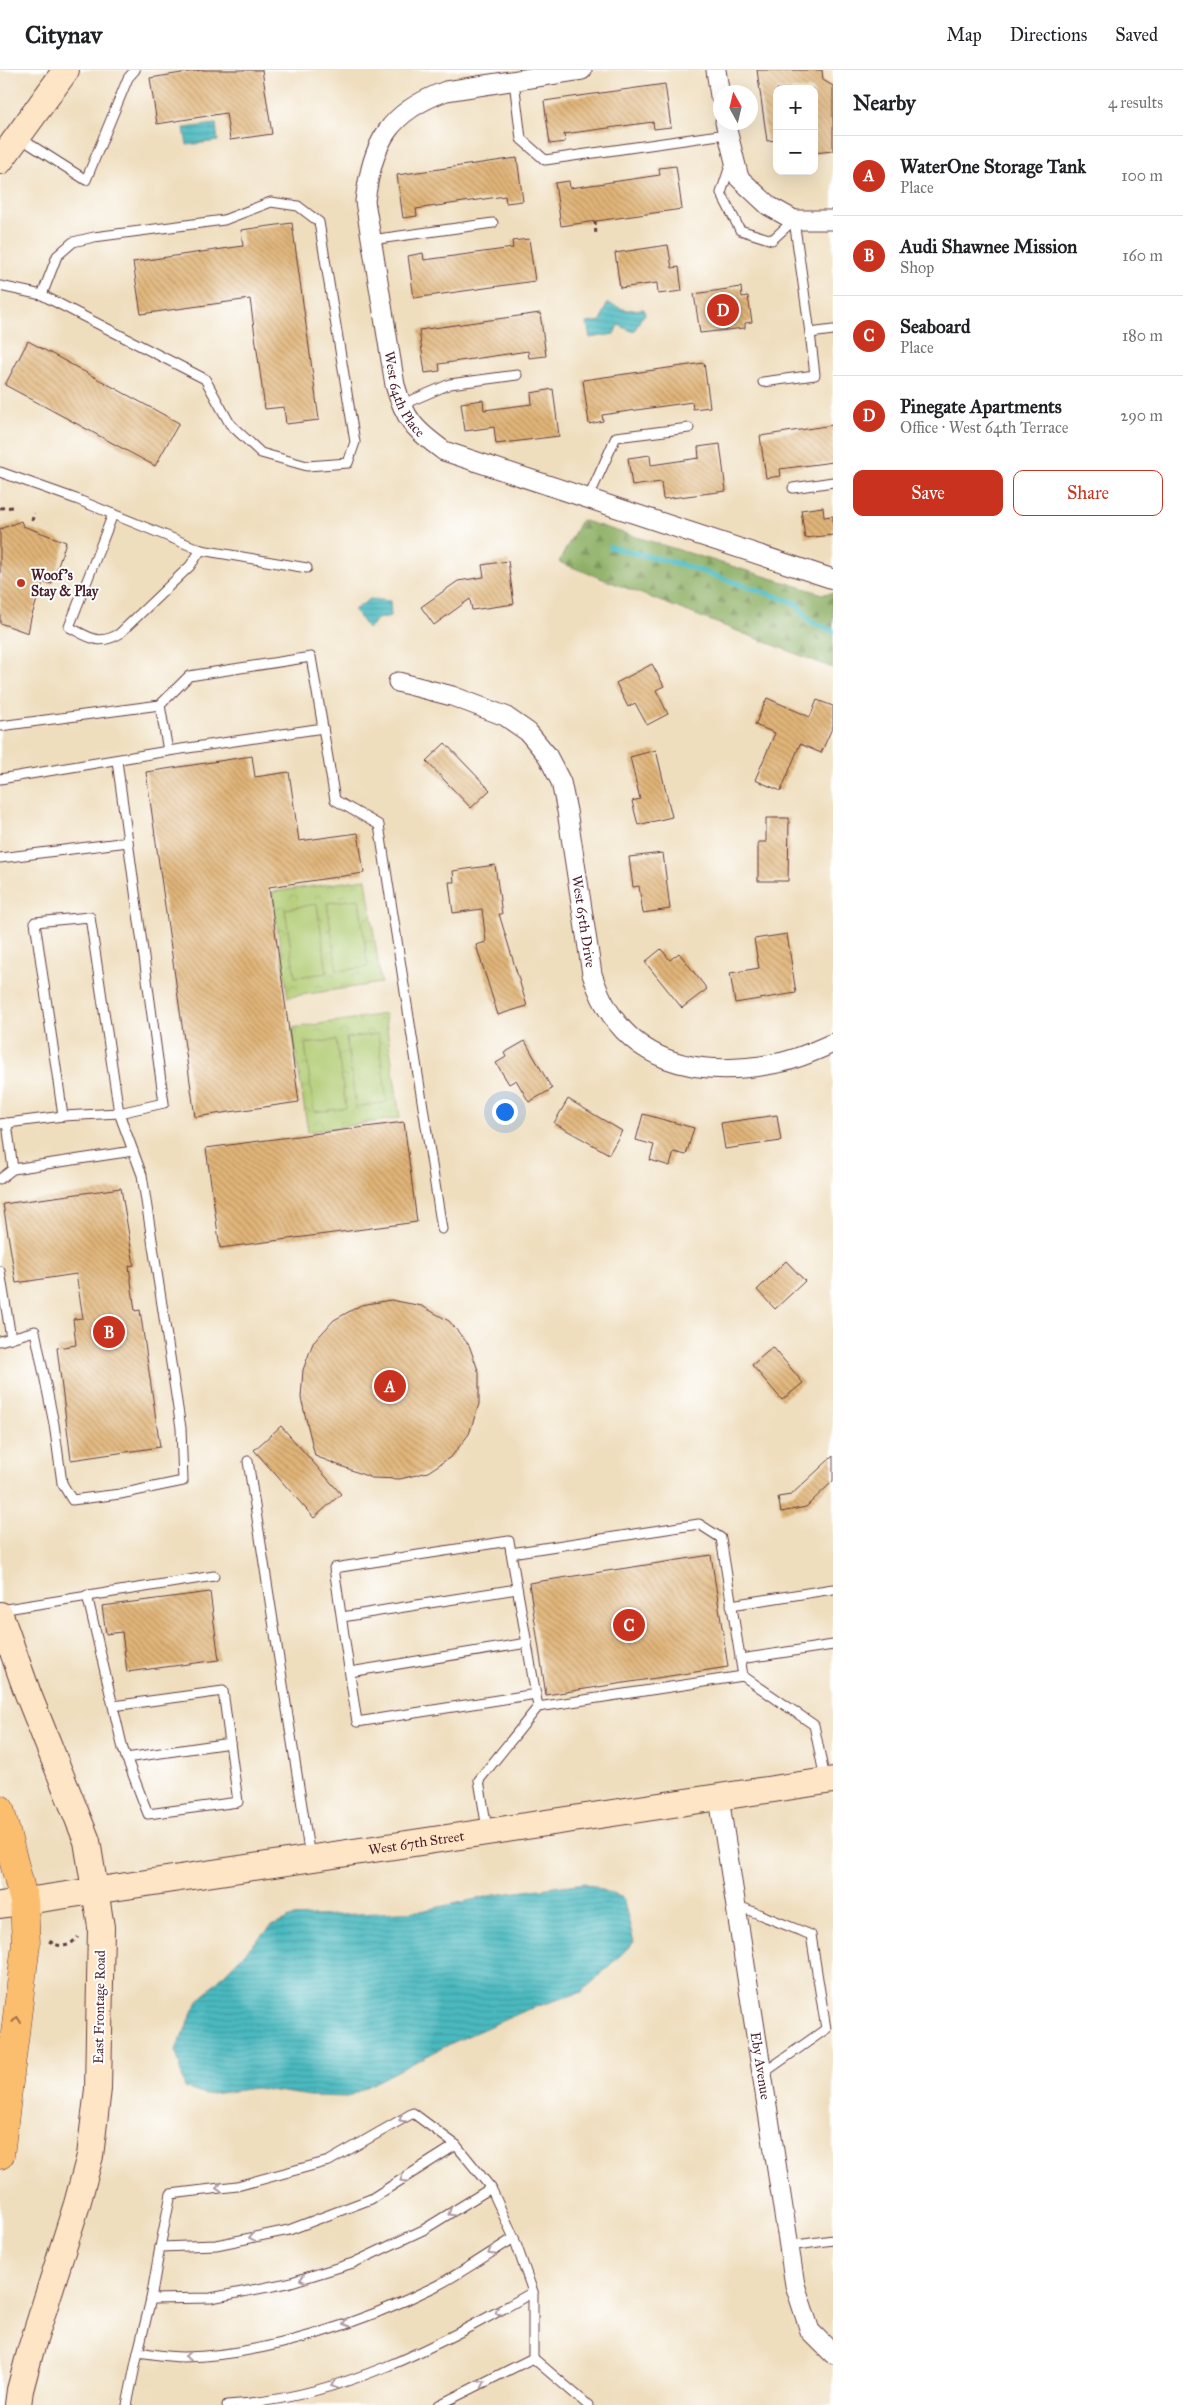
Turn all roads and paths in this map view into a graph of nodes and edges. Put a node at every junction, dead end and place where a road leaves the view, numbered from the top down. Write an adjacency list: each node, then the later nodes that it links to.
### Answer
1 (66, 70): 9 (street)
2 (135, 70): 9 (lane)
3 (582, 70): 5 (street, West 64th Place)
4 (716, 70): 6 (street)
5 (514, 81): 7 (lane); 17 (street, West 64th Place)
6 (718, 85)
7 (715, 130)
8 (726, 130): 10 (street)
9 (18, 137): 11 (street)
10 (733, 157): 12 (street); 12 (lane)
11 (0, 161)
12 (794, 220): 13 (street); 21 (lane)
13 (833, 220)
14 (594, 221): 16 (path)
15 (493, 223): 17 (lane)
16 (596, 236)
17 (372, 240): 24 (street, West 64th Place)
18 (0, 286): 19 (lane)
19 (42, 295): 19 (lane)
20 (833, 330): 21 (lane)
21 (810, 333): 23 (lane)
22 (517, 374): 24 (lane)
23 (762, 382)
24 (401, 405): 29 (street, West 64th Place)
25 (689, 428): 29 (lane)
26 (0, 472): 33 (lane)
27 (833, 482): 28 (lane)
28 (792, 488)
29 (588, 500): 37 (street, West 64th Place)
30 (13, 507): 31 (path)
31 (0, 508)
32 (34, 513): 34 (path)
33 (113, 514): 35 (lane); 35 (lane)
34 (32, 521)
35 (201, 550): 36 (lane)
36 (306, 568)
37 (833, 579)
38 (398, 682): 47 (street, West 65th Drive)
39 (160, 705): 40 (lane); 41 (lane); 42 (lane)
40 (0, 726)
41 (323, 728): 42 (lane); 54 (lane)
42 (168, 751): 43 (lane)
43 (117, 761): 44 (lane); 45 (lane)
44 (0, 779)
45 (128, 842): 46 (lane); 48 (lane)
46 (0, 858)
47 (833, 1044)
48 (118, 1113): 49 (lane); 49 (lane); 51 (lane)
49 (63, 1116): 50 (lane)
50 (4, 1124): 52 (lane)
51 (133, 1151): 52 (lane); 56 (lane)
52 (12, 1169): 53 (lane)
53 (0, 1179)
54 (442, 1229)
55 (0, 1271): 56 (lane)
56 (11, 1338): 57 (lane)
57 (0, 1341)
58 (248, 1461): 82 (lane)
59 (511, 1553): 61 (lane); 64 (lane); 67 (lane)
60 (214, 1576): 63 (lane)
61 (517, 1589): 67 (lane); 68 (lane)
62 (833, 1590): 64 (lane)
63 (87, 1595): 65 (lane); 74 (lane)
64 (731, 1605): 70 (lane)
65 (0, 1610)
66 (0, 1615): 83 (street, East Frontage Road)
67 (342, 1617): 71 (lane)
68 (527, 1642): 71 (lane); 73 (lane)
69 (833, 1645): 70 (lane)
70 (740, 1659): 72 (lane)
71 (350, 1672): 73 (lane)
72 (743, 1676): 75 (lane); 78 (lane)
73 (536, 1694): 75 (lane)
74 (113, 1706): 76 (lane); 77 (lane)
75 (538, 1707): 81 (lane)
76 (230, 1743): 77 (lane); 77 (lane)
77 (126, 1758)
78 (829, 1781): 79 (street, West 67th Street)
79 (720, 1798): 81 (street, West 67th Street); 85 (street, Eby Avenue)
80 (0, 1809): 84 (highway)
81 (487, 1832): 82 (street, West 67th Street)
82 (310, 1858): 83 (street, West 67th Street)
83 (97, 1891): 84 (street, West 67th Street); 101 (street, East Frontage Road)
84 (12, 1903): 90 (highway, one-way to 84)
85 (736, 1905): 88 (street, Eby Avenue); 88 (lane)
86 (80, 1935): 87 (path)
87 (48, 1941)
88 (762, 2074): 94 (street, Eby Avenue)
89 (456, 2145): 91 (lane); 95 (lane, one-way to 95); 95 (lane, one-way to 95)
90 (0, 2155)
91 (491, 2188): 92 (lane); 97 (lane, one-way to 97)
92 (514, 2238): 96 (lane); 98 (lane, one-way to 98)
93 (833, 2240): 94 (lane)
94 (789, 2246): 99 (street, Eby Avenue)
95 (160, 2247): 97 (lane)
96 (533, 2292): 100 (lane); 103 (lane, one-way to 103)
97 (151, 2300): 98 (lane)
98 (138, 2352): 102 (lane)
99 (833, 2354)
100 (533, 2358): 104 (lane, one-way to 100); 105 (lane)
101 (18, 2405)
102 (127, 2405)
103 (227, 2405)
104 (439, 2405)
105 (588, 2405)

